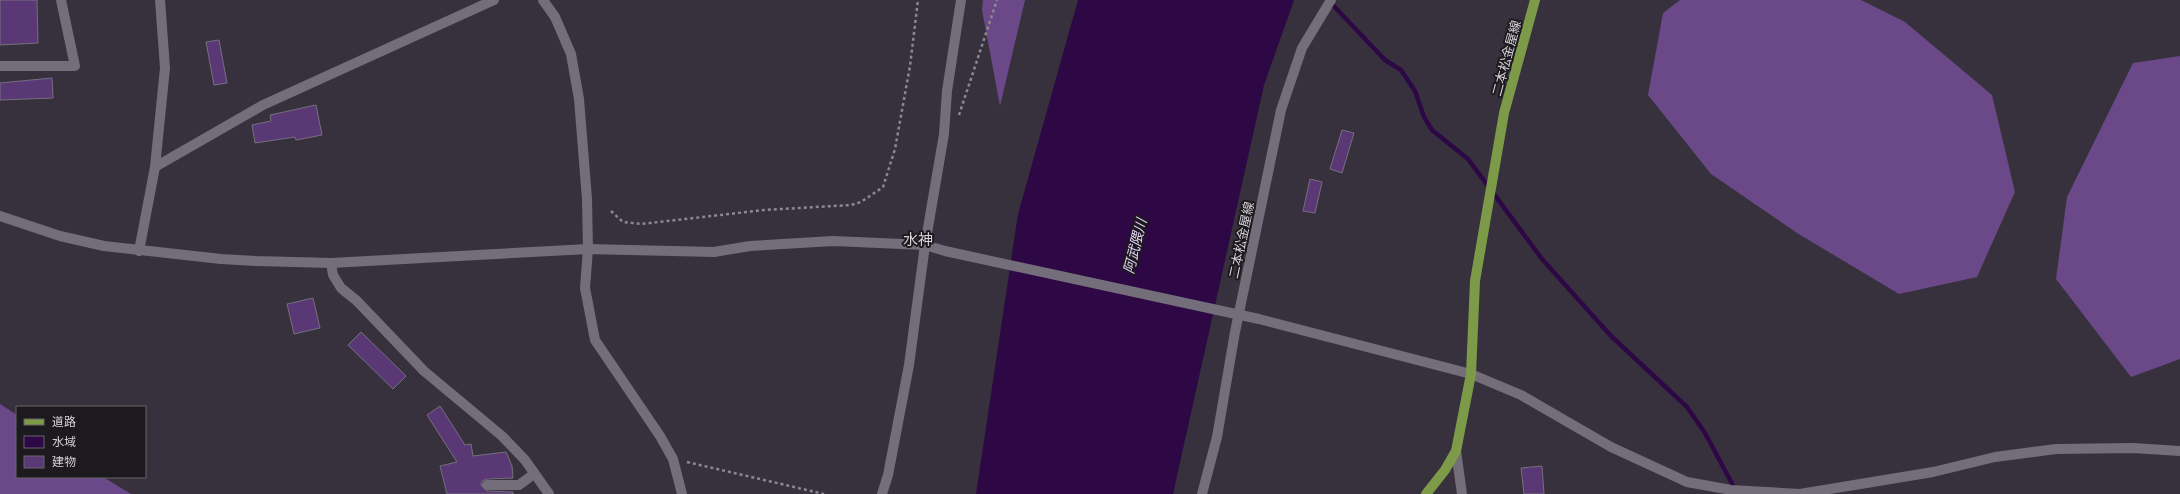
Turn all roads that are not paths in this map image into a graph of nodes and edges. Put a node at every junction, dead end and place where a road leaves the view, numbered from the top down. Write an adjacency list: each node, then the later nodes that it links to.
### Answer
1 (61, 0): 8 (street)
2 (160, 0): 9 (street)
3 (494, 0): 9 (street)
4 (543, 0): 12 (street)
5 (961, 0): 11 (street)
6 (1331, 0): 23 (street, 二本松金屋線)
7 (1535, 0): 15 (main road, 二本松金屋線)
8 (0, 66)
9 (155, 166): 13 (street)
10 (0, 216): 13 (street)
11 (925, 245): 12 (street); 15 (street); 22 (street)
12 (588, 249): 14 (street); 21 (street)
13 (139, 251): 14 (street)
14 (331, 263): 18 (street)
15 (1471, 374): 16 (main road, 二本松金屋線); 17 (street)
16 (1456, 451): 24 (main road, 二本松金屋線); 25 (street)
17 (2180, 451)
18 (534, 474): 19 (street); 20 (street)
19 (487, 485)
20 (549, 494)
21 (682, 494)
22 (882, 494)
23 (1202, 494)
24 (1426, 494)
25 (1462, 494)

